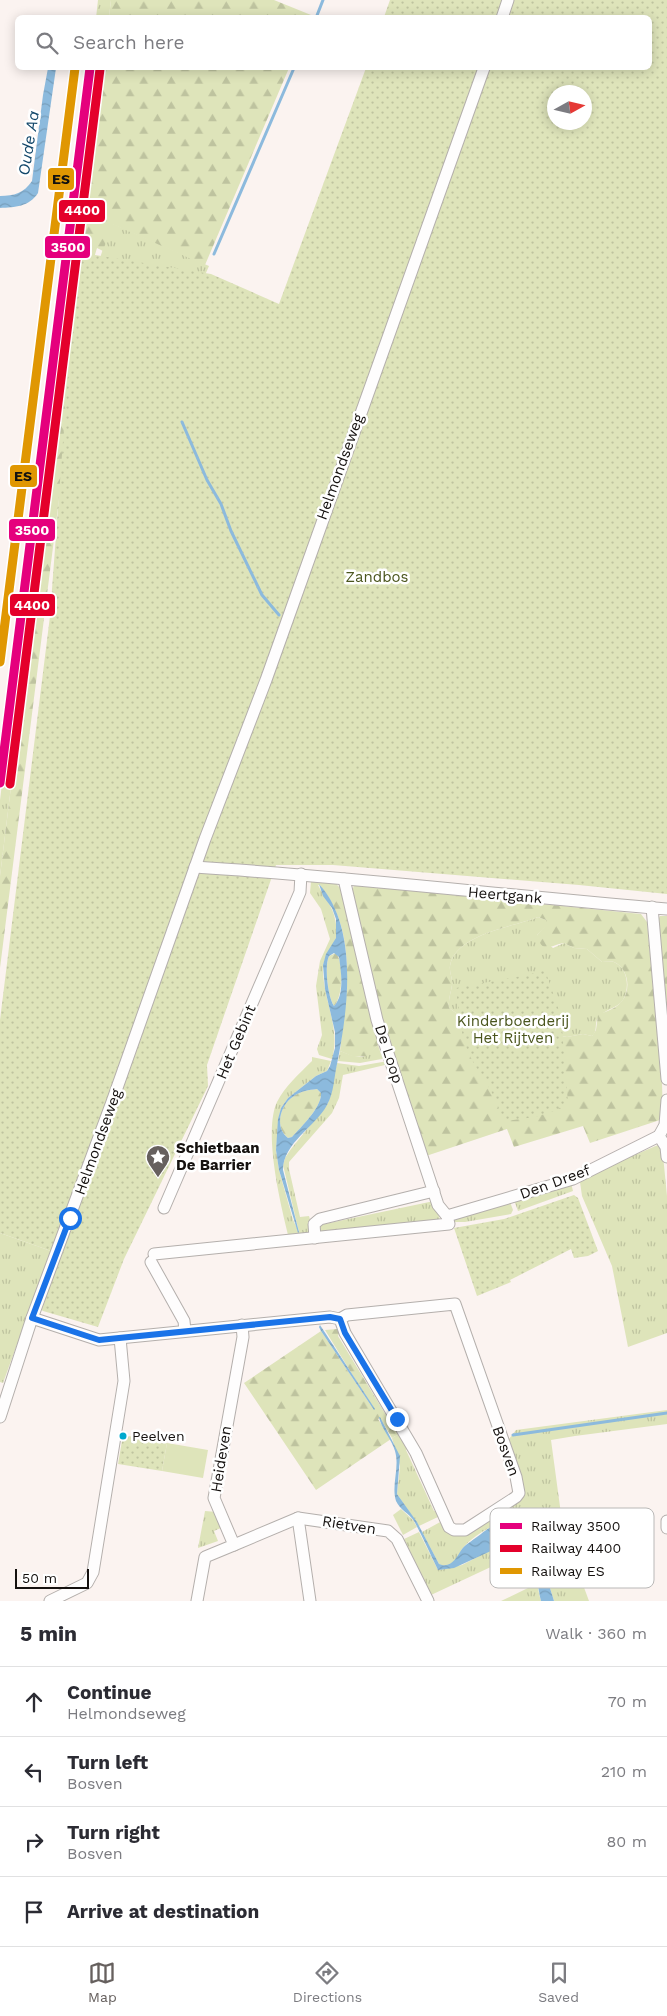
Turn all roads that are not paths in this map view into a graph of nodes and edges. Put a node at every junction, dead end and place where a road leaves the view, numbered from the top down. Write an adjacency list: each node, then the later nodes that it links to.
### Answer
1 (508, 0): 2 (street)
2 (503, 15)
3 (483, 70): 4 (street, Helmondseweg)
4 (196, 867): 5 (street); 18 (street, Helmondseweg)
5 (301, 874): 6 (street); 15 (street, Het Gebint)
6 (344, 880): 7 (street, Heertgank); 14 (street, De Loop)
7 (652, 907): 8 (street, Heertgank); 9 (street)
8 (667, 909)
9 (667, 1080)
10 (667, 1100): 11 (street)
11 (666, 1125): 12 (street)
12 (659, 1136): 13 (street); 16 (street, Den Dreef)
13 (667, 1157)
14 (434, 1191): 16 (street, De Loop); 17 (street)
15 (164, 1208)
16 (448, 1220): 17 (street, Den Dreef)
17 (315, 1238): 21 (street, Den Dreef)
18 (32, 1318): 22 (street, Bosven); 23 (street, Helmondseweg)
19 (340, 1319): 20 (street, Bosven); 24 (street, Bosven); 25 (street, Bosven)
20 (242, 1325): 21 (street, Bosven); 29 (street, Heideven)
21 (186, 1331): 22 (street, Bosven)
22 (120, 1338): 30 (street)
23 (0, 1416)
24 (499, 1508)
25 (490, 1514)
26 (298, 1518): 29 (street); 32 (street); 33 (street, Rietven)
27 (667, 1521): 28 (street)
28 (667, 1528)
29 (234, 1545): 31 (street)
30 (50, 1601)
31 (197, 1601)
32 (310, 1601)
33 (428, 1601)

